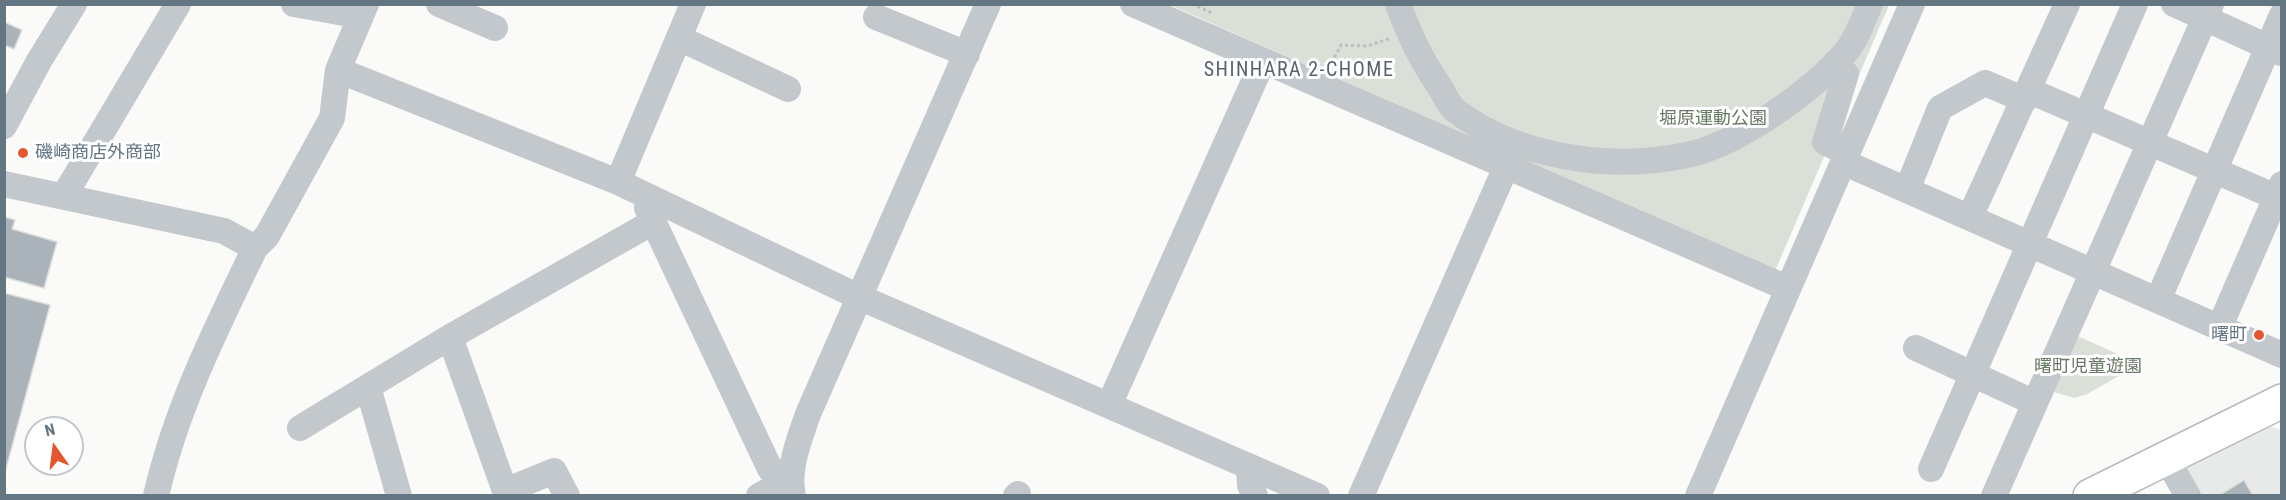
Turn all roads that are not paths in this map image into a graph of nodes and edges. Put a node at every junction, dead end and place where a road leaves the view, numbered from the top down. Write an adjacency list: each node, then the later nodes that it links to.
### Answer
1 (74, 4): 29 (street)
2 (178, 4): 40 (street)
3 (294, 4): 14 (street)
4 (439, 4): 18 (street)
5 (693, 4): 19 (street)
6 (988, 4): 21 (street)
7 (1133, 4): 22 (street)
8 (1398, 4): 27 (street)
9 (1870, 4): 23 (street)
10 (1912, 4): 32 (street)
11 (2067, 4): 26 (street)
12 (2135, 4): 28 (street)
13 (2174, 4): 15 (street)
14 (364, 10): 24 (street)
15 (2208, 12): 20 (street); 31 (street)
16 (2282, 15): 20 (street)
17 (876, 17): 21 (street)
18 (495, 28)
19 (679, 38): 25 (street); 35 (street)
20 (2274, 50): 34 (street)
21 (966, 54): 47 (street)
22 (1263, 61): 30 (street); 57 (street)
23 (1836, 62): 27 (street); 32 (street)
24 (338, 70): 35 (street); 44 (street)
25 (788, 89)
26 (2028, 96): 28 (street); 37 (street); 41 (street)
27 (1455, 110): 30 (street)
28 (2086, 115): 31 (street); 43 (street)
29 (4, 126)
30 (1438, 137): 33 (street)
31 (2149, 142): 34 (street); 45 (street)
32 (1845, 158): 37 (street); 46 (street)
33 (1506, 167): 46 (street); 70 (street)
34 (2215, 171): 38 (street); 48 (street)
35 (618, 182): 39 (street)
36 (4, 184): 40 (street)
37 (1907, 190): 41 (street)
38 (2279, 191): 49 (street)
39 (641, 193): 42 (street); 47 (street)
40 (64, 196): 44 (street)
41 (1970, 217): 43 (street)
42 (653, 222): 50 (street); 62 (street)
43 (2030, 244): 45 (street); 53 (street)
44 (255, 248): 64 (street)
45 (2091, 273): 48 (street); 56 (street)
46 (1787, 288): 71 (street)
47 (859, 297): 57 (street); 62 (street)
48 (2158, 300): 49 (street)
49 (2220, 326): 52 (street)
50 (450, 337): 54 (street); 63 (street)
51 (1916, 348): 53 (street)
52 (2282, 355)
53 (1972, 374): 56 (street); 61 (street)
54 (368, 387): 58 (street); 65 (street)
55 (2282, 401): 59 (main road)
56 (2035, 403): 72 (street)
57 (1110, 404): 60 (street)
58 (300, 428)
59 (2166, 458): 73 (main road); 74 (street)
60 (1249, 468): 68 (street); 69 (street)
61 (1931, 469)
62 (792, 487): 67 (street)
63 (499, 493): 66 (street)
64 (156, 495)
65 (399, 495)
66 (567, 495)
67 (759, 495)
68 (1255, 495)
69 (1317, 495)
70 (1361, 495)
71 (1698, 495)
72 (1994, 495)
73 (2090, 495)
74 (2188, 495)

